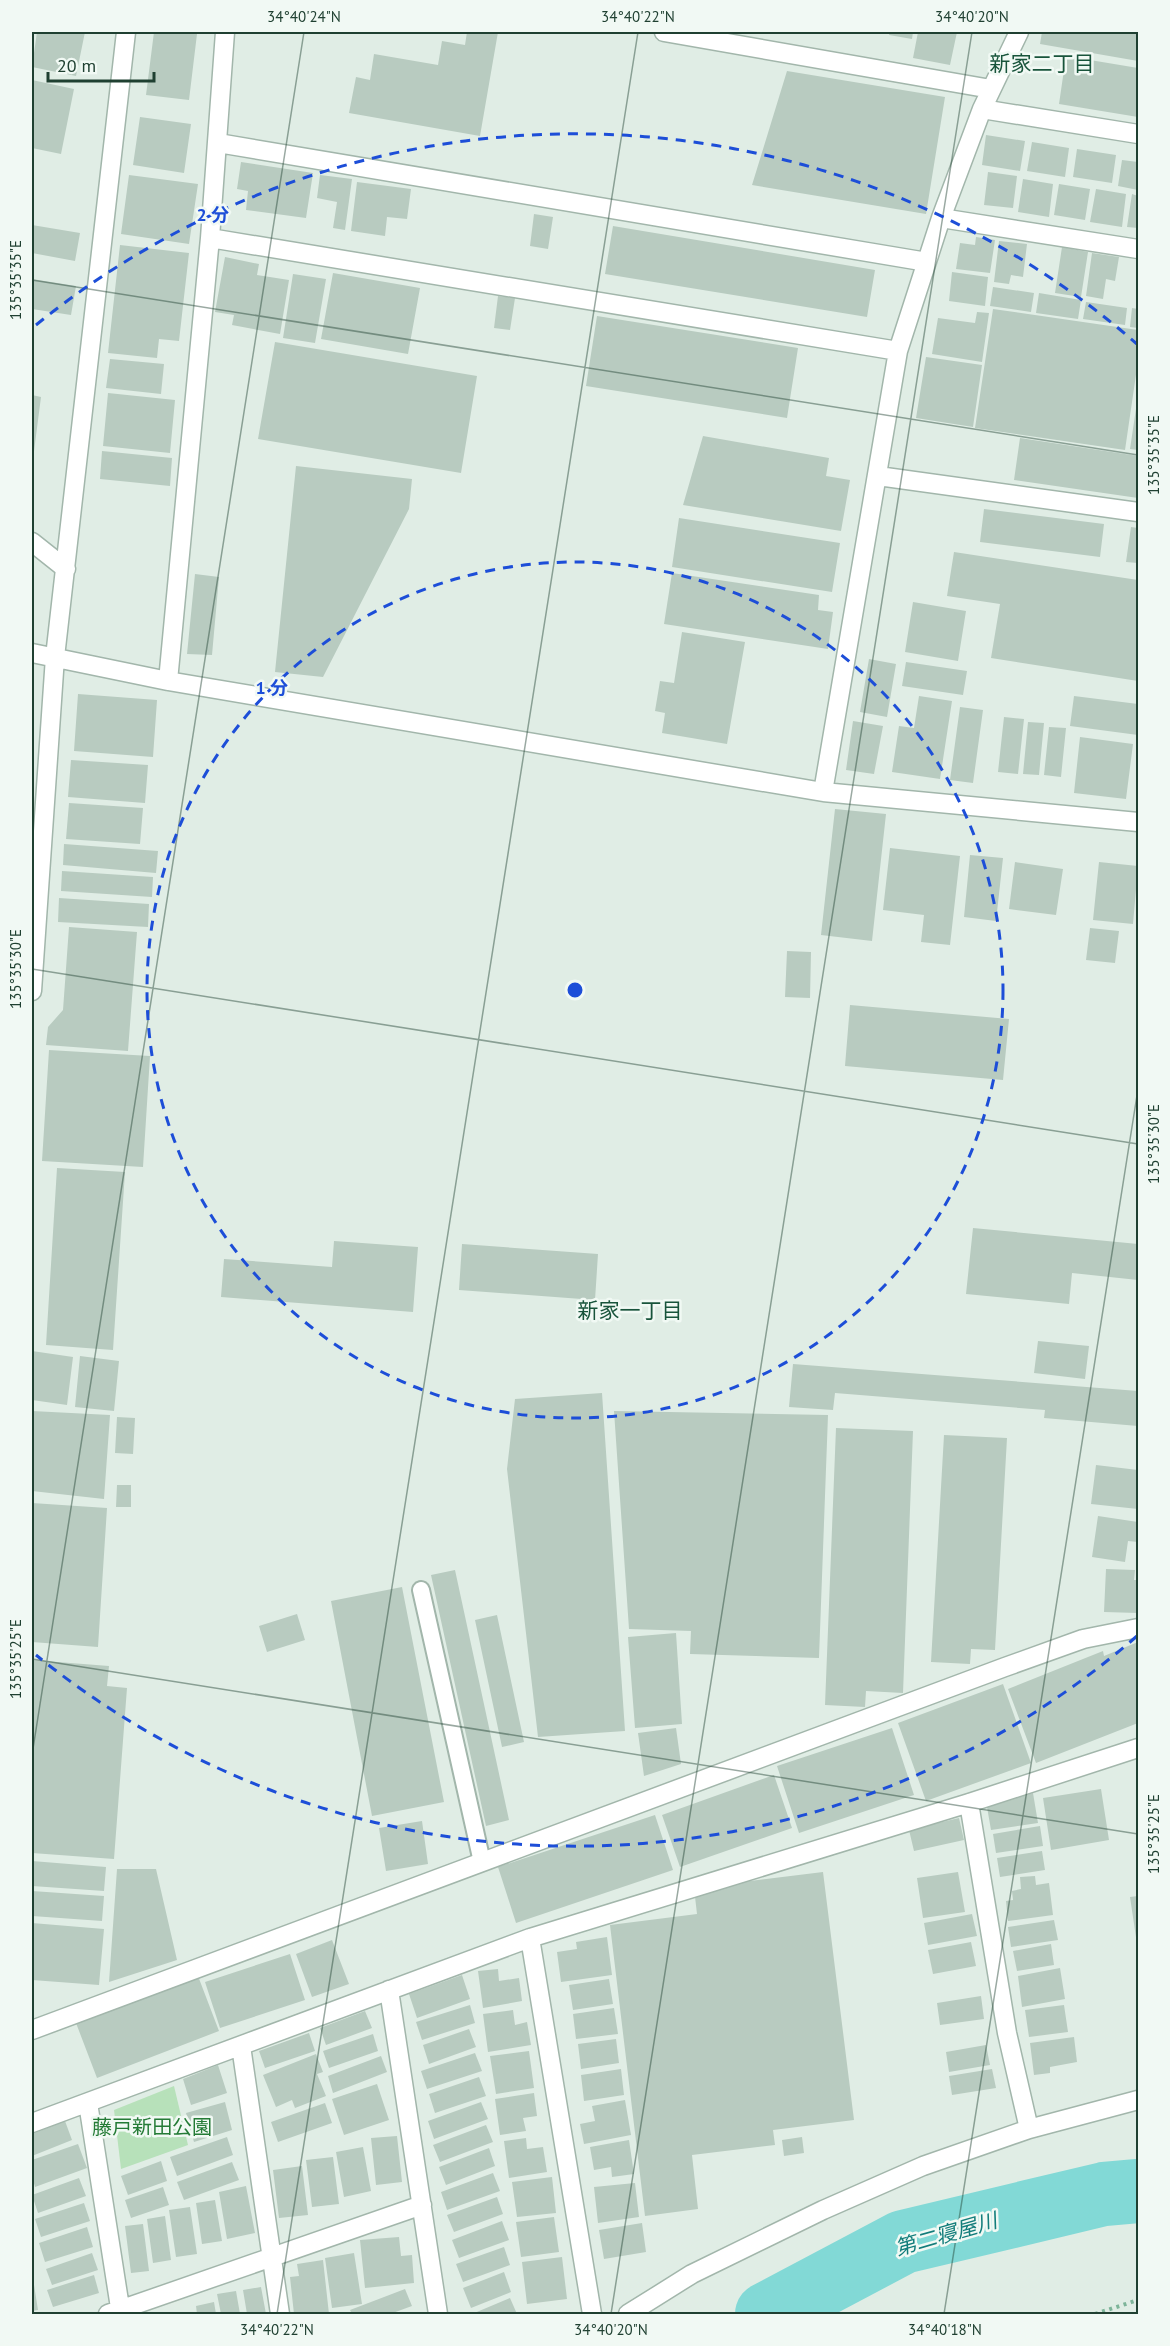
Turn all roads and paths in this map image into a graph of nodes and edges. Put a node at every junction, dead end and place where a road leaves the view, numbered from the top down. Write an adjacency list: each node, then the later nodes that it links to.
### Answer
1 (126, 32): 17 (street)
2 (225, 32): 8 (street)
3 (664, 32): 5 (street)
4 (1019, 32): 5 (street)
5 (991, 89): 6 (street)
6 (982, 109): 7 (street); 9 (street)
7 (1138, 134)
8 (218, 143): 10 (street); 12 (street)
9 (941, 218): 11 (street); 12 (street)
10 (210, 238): 13 (street); 20 (street)
11 (1138, 249)
12 (927, 262): 13 (street)
13 (898, 351): 14 (street)
14 (878, 476): 15 (street); 21 (street)
15 (1138, 512)
16 (32, 542): 17 (street)
17 (66, 569): 19 (street)
18 (32, 653): 19 (street)
19 (55, 657): 20 (street); 23 (street)
20 (168, 681): 21 (street)
21 (823, 792): 22 (street)
22 (1138, 822)
23 (32, 991)
24 (421, 1590): 28 (lane)
25 (1138, 1628): 28 (street)
26 (1138, 1748): 27 (street)
27 (969, 1803): 29 (street); 36 (street)
28 (482, 1862): 31 (street)
29 (530, 1938): 30 (street); 43 (street)
30 (389, 1990): 32 (street); 37 (street)
31 (32, 2030)
32 (241, 2046): 34 (street); 38 (street)
33 (1138, 2100): 36 (street)
34 (88, 2103): 35 (street); 40 (street)
35 (32, 2122)
36 (1029, 2129): 44 (street)
37 (422, 2205): 38 (street); 42 (street)
38 (272, 2257): 40 (street); 41 (street)
39 (1138, 2300): 45 (path)
40 (117, 2313)
41 (280, 2314)
42 (438, 2314)
43 (592, 2314)
44 (628, 2314)
45 (1095, 2314)

